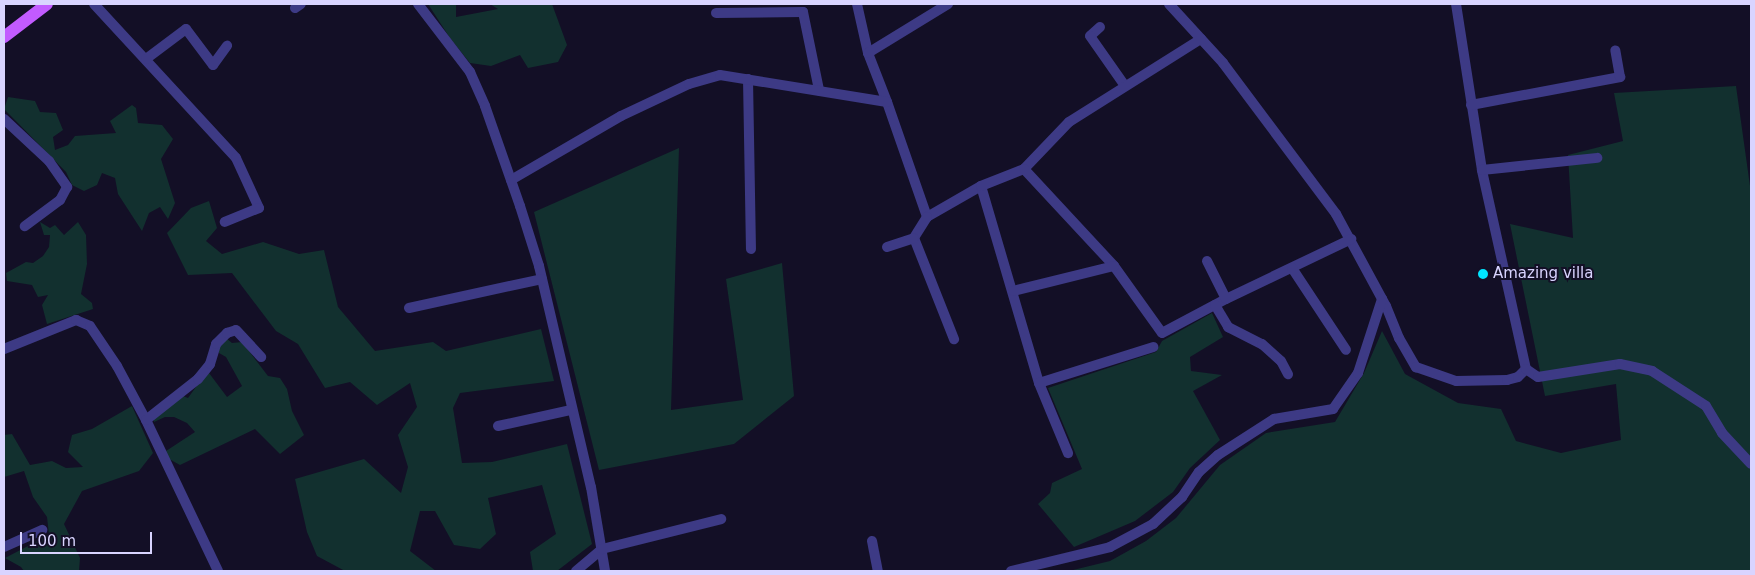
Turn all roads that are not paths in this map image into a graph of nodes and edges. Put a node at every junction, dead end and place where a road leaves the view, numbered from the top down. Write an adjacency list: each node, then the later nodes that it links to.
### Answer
1 (47, 4): 10 (main road)
2 (94, 4): 15 (street)
3 (418, 4): 25 (street)
4 (856, 4): 14 (street)
5 (948, 4): 14 (street)
6 (1169, 4): 11 (street)
7 (1456, 4): 20 (street)
8 (716, 12): 18 (street)
9 (1100, 27): 17 (street)
10 (4, 37)
11 (1201, 39): 17 (street); 31 (street)
12 (228, 46): 15 (street)
13 (1615, 50): 20 (street)
14 (868, 53): 19 (street)
15 (146, 58): 28 (street)
16 (748, 79): 18 (street); 25 (street); 33 (street)
17 (1125, 86): 23 (street)
18 (819, 90): 19 (street)
19 (887, 102): 27 (street)
20 (1471, 105): 24 (street)
21 (4, 119): 29 (street)
22 (1597, 158): 24 (street)
23 (1024, 169): 26 (street); 35 (street)
24 (1482, 170): 48 (street)
25 (511, 180): 37 (street)
26 (981, 186): 27 (street); 38 (street)
27 (927, 217): 30 (street)
28 (225, 222)
29 (26, 226)
30 (914, 238): 32 (street); 43 (street)
31 (1351, 239): 36 (street); 40 (street)
32 (886, 247)
33 (751, 249)
34 (1207, 261): 39 (street)
35 (1114, 266): 38 (street); 41 (street)
36 (1292, 268): 39 (street); 46 (street)
37 (542, 279): 42 (street); 51 (street)
38 (1013, 291): 50 (street)
39 (1226, 299): 41 (street)
40 (1382, 299): 48 (street); 65 (street)
41 (1215, 305): 49 (street)
42 (409, 308)
43 (954, 338)
44 (1153, 347): 50 (street)
45 (4, 349): 52 (street)
46 (1346, 350)
47 (261, 356): 52 (street)
48 (1526, 369): 55 (street)
49 (1288, 374)
50 (1039, 383): 54 (street)
51 (572, 410): 53 (street); 60 (street)
52 (146, 420): 61 (street)
53 (498, 426)
54 (1068, 452)
55 (1751, 464)
56 (721, 519): 60 (street)
57 (42, 530): 59 (street)
58 (872, 541): 64 (street)
59 (4, 547)
60 (602, 549): 62 (street); 63 (street)
61 (218, 571)
62 (576, 571)
63 (605, 571)
64 (878, 571)
65 (1011, 571)

